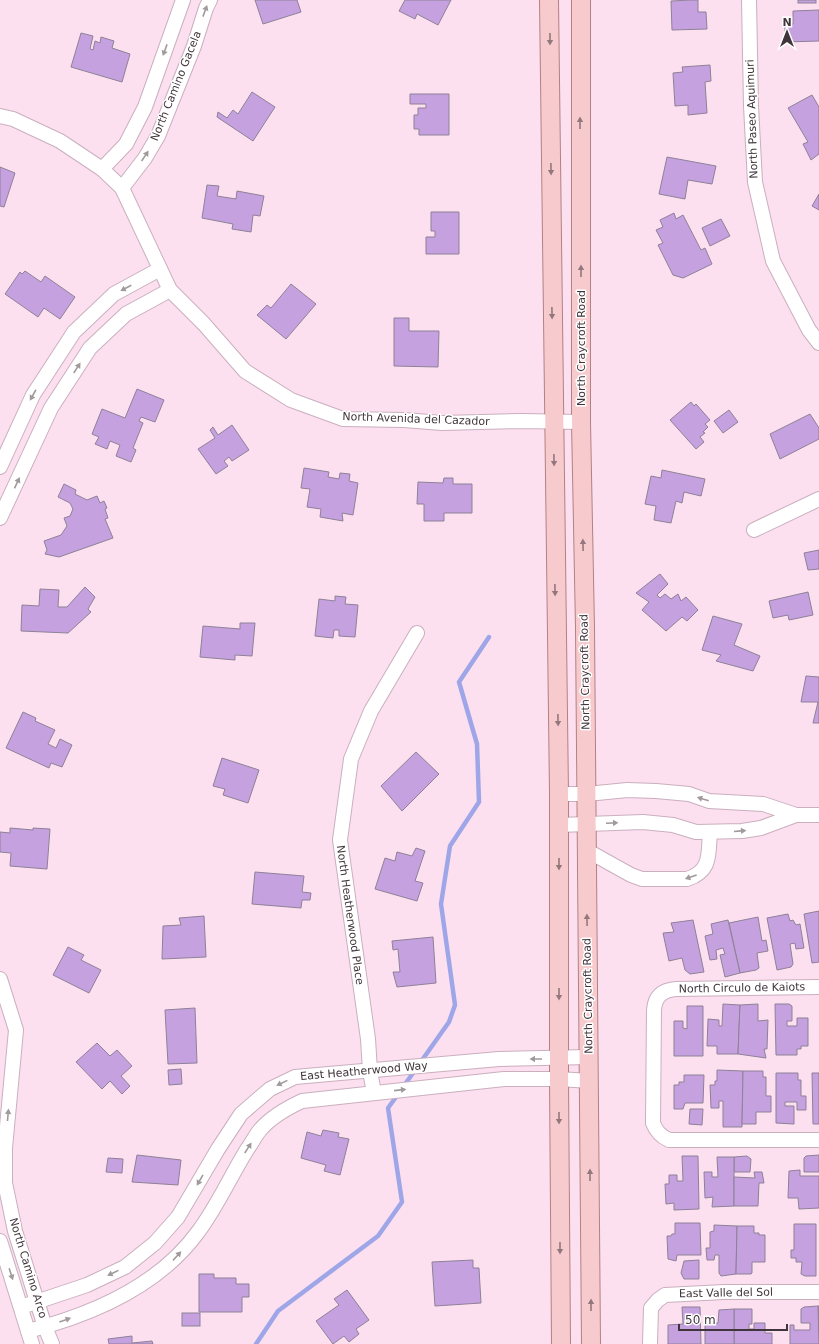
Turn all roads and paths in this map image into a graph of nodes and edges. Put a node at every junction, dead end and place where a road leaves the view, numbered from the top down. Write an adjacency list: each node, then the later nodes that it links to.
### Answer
1 (183, 0): 7 (street, North Camino Gacela, one-way to 7)
2 (210, 0): 8 (street, North Camino Gacela, one-way to 2)
3 (549, 0): 12 (main road, one-way to 12)
4 (581, 0): 13 (main road, North Craycroft Road, one-way to 4)
5 (749, 0): 11 (street, North Paseo Aquimuri)
6 (0, 116): 7 (street, North Avenida del Cazador)
7 (102, 169): 8 (street, North Avenida del Cazador)
8 (122, 188): 9 (street, North Avenida del Cazador)
9 (160, 269): 10 (street, North Avenida del Cazador); 14 (street, one-way to 14)
10 (170, 290): 12 (street, North Avenida del Cazador); 16 (street, one-way to 10)
11 (819, 343)
12 (554, 421): 13 (street, North Avenida del Cazador); 21 (main road, one-way to 21)
13 (581, 422): 22 (main road, North Craycroft Road, one-way to 13)
14 (8, 450): 15 (street); 16 (street)
15 (0, 467)
16 (24, 467): 18 (street, one-way to 16)
17 (819, 499): 19 (street)
18 (0, 518)
19 (754, 530)
20 (417, 633): 33 (street, North Heatherwood Place)
21 (559, 794): 22 (street); 26 (main road)
22 (587, 794): 23 (street, one-way to 22); 25 (main road, North Craycroft Road)
23 (796, 815): 24 (street); 27 (street, one-way to 23)
24 (819, 815)
25 (586, 824): 26 (street); 27 (street, one-way to 27); 28 (main road, North Craycroft Road)
26 (559, 825): 32 (main road, one-way to 32)
27 (710, 832): 28 (street, one-way to 28)
28 (586, 850): 31 (main road, North Craycroft Road, one-way to 28)
29 (0, 979): 40 (street, North Camino Arco, one-way to 29)
30 (819, 987): 37 (street, North Circulo de Kaiots)
31 (589, 1057): 32 (street, East Heatherwood Way); 35 (main road, North Craycroft Road)
32 (559, 1059): 33 (street, East Heatherwood Way, one-way to 33); 34 (main road)
33 (370, 1070): 36 (street, North Heatherwood Place); 40 (street, East Heatherwood Way, one-way to 40)
34 (559, 1079): 35 (street, East Heatherwood Way); 36 (street, East Heatherwood Way, one-way to 34); 45 (main road, one-way to 45)
35 (590, 1081): 46 (main road, North Craycroft Road, one-way to 35)
36 (374, 1093): 42 (street, East Heatherwood Way, one-way to 36)
37 (819, 1140)
38 (0, 1241): 41 (street, North Camino Arco, one-way to 41)
39 (819, 1292): 47 (street, East Valle del Sol)
40 (38, 1303): 41 (street, East Heatherwood Way); 42 (street, North Camino Arco)
41 (21, 1308): 43 (street, North Camino Arco)
42 (45, 1327): 43 (street, East Heatherwood Way); 44 (street, North Camino Arco)
43 (30, 1338)
44 (52, 1344)
45 (561, 1344)
46 (591, 1344)
47 (650, 1344)

